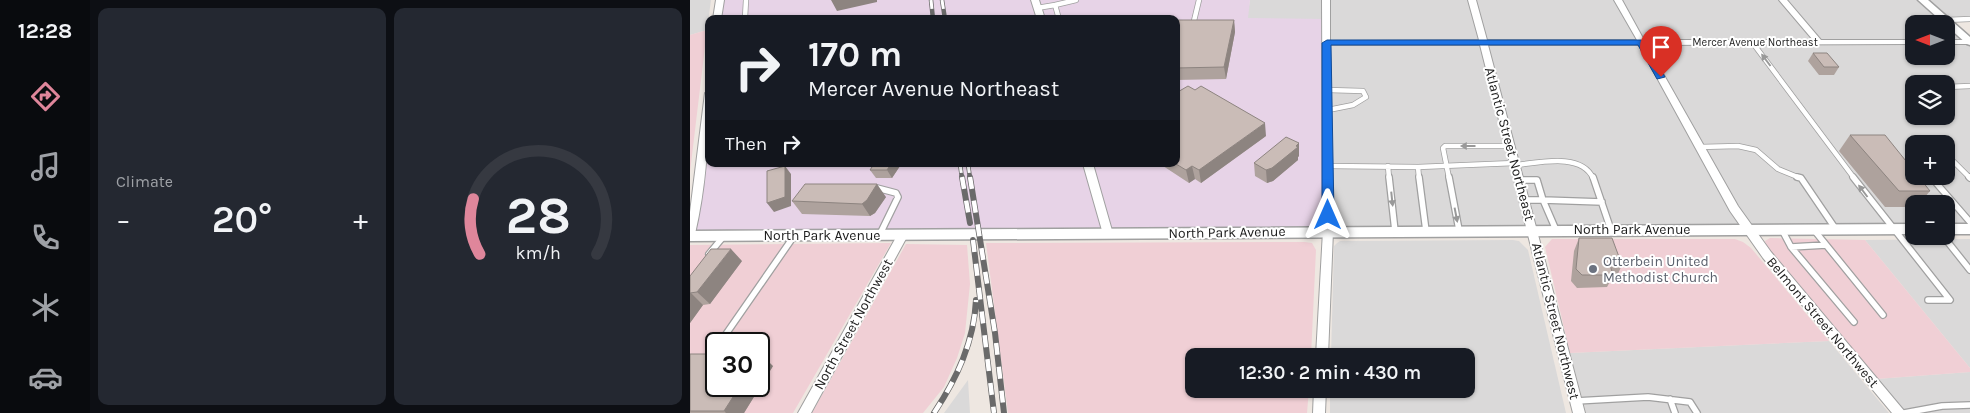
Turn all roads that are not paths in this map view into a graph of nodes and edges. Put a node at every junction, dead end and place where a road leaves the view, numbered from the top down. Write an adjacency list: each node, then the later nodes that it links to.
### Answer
1 (720, 0): 12 (street)
2 (746, 0): 13 (lane)
3 (1076, 0): 11 (lane)
4 (1199, 0): 18 (lane)
5 (1326, 0): 27 (street)
6 (1473, 0): 20 (street, Atlantic Street Northeast)
7 (1618, 0): 21 (street, Belmont Street Northwest)
8 (1782, 0): 23 (street)
9 (1923, 0): 15 (street)
10 (1036, 4): 11 (lane)
11 (1055, 5): 14 (lane)
12 (718, 15)
13 (745, 15)
14 (1058, 15)
15 (1940, 15)
16 (1955, 20): 17 (lane)
17 (1970, 21)
18 (1184, 27)
19 (1955, 28): 26 (street)
20 (1483, 42): 21 (street, Mercer Avenue Northeast); 27 (street, Mercer Avenue Northeast); 33 (street, Atlantic Street Northeast)
21 (1641, 42): 22 (street, Mercer Avenue Northeast); 34 (street, Belmont Street Northwest)
22 (1752, 42): 23 (street, Mercer Avenue Northeast); 54 (lane, one-way to 22)
23 (1819, 42): 24 (street, Mercer Avenue Northeast)
24 (1905, 42)
25 (1955, 42): 26 (street)
26 (1970, 42)
27 (1327, 43): 30 (street)
28 (1970, 86): 29 (lane)
29 (1955, 87)
30 (1328, 90): 31 (street); 31 (lane)
31 (1328, 110): 38 (street)
32 (705, 127): 67 (street)
33 (1511, 146): 36 (street, Atlantic Street Northeast); 37 (lane, one-way to 37)
34 (1699, 146): 50 (street, Belmont Street Northwest); 53 (lane)
35 (1955, 163): 42 (lane)
36 (1516, 164): 37 (lane); 43 (street, Atlantic Street Northeast); 48 (lane)
37 (1446, 165): 41 (lane); 58 (lane, one-way to 58)
38 (1328, 166): 39 (lane); 62 (street)
39 (1388, 166): 41 (lane); 63 (lane, one-way to 63)
40 (1089, 167): 66 (street)
41 (1418, 167): 64 (lane)
42 (1970, 178)
43 (1520, 180): 46 (street, Atlantic Street Northeast); 47 (lane)
44 (1939, 185): 49 (lane)
45 (866, 187): 68 (lane)
46 (1526, 200): 47 (lane); 59 (street, Atlantic Street Northeast)
47 (1543, 200): 48 (lane); 60 (lane)
48 (1602, 202): 61 (lane)
49 (1970, 222)
50 (1748, 229): 51 (street, North Park Avenue); 61 (street, North Park Avenue); 90 (street, Belmont Street Northwest)
51 (1781, 229): 52 (street, North Park Avenue); 73 (lane)
52 (1814, 229): 53 (street, North Park Avenue); 71 (lane)
53 (1836, 229): 54 (street, North Park Avenue)
54 (1894, 229): 55 (street, North Park Avenue); 76 (lane)
55 (1905, 229)
56 (1955, 229): 57 (street)
57 (1970, 229)
58 (1459, 230): 59 (street, North Park Avenue); 64 (street, North Park Avenue)
59 (1533, 230): 60 (street, North Park Avenue); 83 (street, Atlantic Street Northwest)
60 (1556, 230): 61 (street, North Park Avenue)
61 (1611, 230)
62 (1328, 231): 63 (street, North Park Avenue); 66 (street, North Park Avenue); 80 (street)
63 (1395, 231): 64 (street, North Park Avenue)
64 (1426, 231)
65 (903, 234): 66 (street, North Park Avenue); 68 (street, North Park Avenue); 85 (street, North Street Northwest)
66 (1108, 234)
67 (690, 235): 69 (street, North Park Avenue)
68 (879, 235): 70 (street, North Park Avenue)
69 (724, 236): 70 (street, North Park Avenue); 74 (lane)
70 (794, 236): 79 (lane)
71 (1826, 245): 73 (lane); 77 (lane)
72 (1950, 245): 75 (lane)
73 (1792, 248): 78 (lane)
74 (705, 259)
75 (1970, 270)
76 (1928, 300)
77 (1883, 315)
78 (1854, 322)
79 (727, 332)
80 (1322, 348)
81 (1320, 398): 86 (street)
82 (1670, 399): 83 (lane); 88 (lane); 89 (lane)
83 (1576, 401): 87 (street, Atlantic Street Northwest)
84 (1970, 405): 91 (lane)
85 (804, 413)
86 (1319, 413)
87 (1579, 413)
88 (1675, 413)
89 (1697, 413)
90 (1900, 413)
91 (1904, 413)

